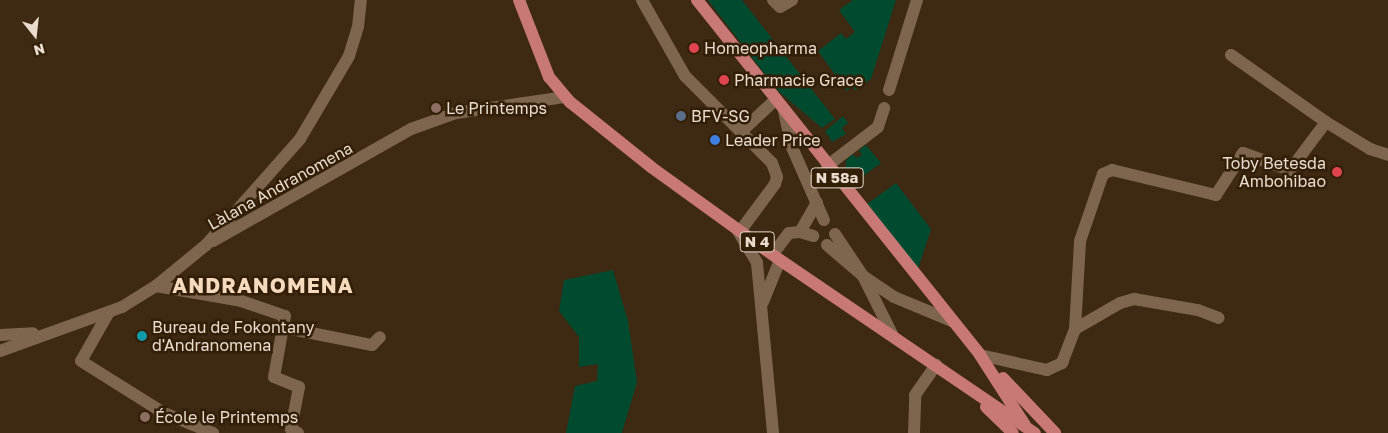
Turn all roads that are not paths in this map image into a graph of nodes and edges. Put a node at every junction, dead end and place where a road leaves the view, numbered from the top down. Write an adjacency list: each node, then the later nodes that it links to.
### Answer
1 (362, 0): 24 (street, Làlana Andranomena)
2 (518, 0): 10 (main road, N 4)
3 (642, 0): 15 (street)
4 (697, 0): 11 (main road, N 58a)
5 (773, 0): 6 (street)
6 (792, 0)
7 (917, 0): 9 (street)
8 (1231, 55): 14 (street)
9 (889, 90)
10 (564, 97): 20 (main road, N 4); 24 (street, Làlana Andranomena)
11 (776, 100): 13 (main road, N 58a); 15 (street)
12 (884, 108): 17 (street)
13 (784, 111): 17 (main road, N 58a); 18 (street)
14 (1326, 122): 16 (street); 35 (street)
15 (740, 132): 20 (street)
16 (1388, 155)
17 (827, 166): 32 (main road, N 58a)
18 (817, 202): 19 (street); 21 (street)
19 (824, 220)
20 (736, 227): 26 (main road, N 4); 29 (street)
21 (800, 232): 23 (street); 26 (street)
22 (835, 234): 27 (street)
23 (813, 236)
24 (206, 245): 28 (street)
25 (827, 245): 27 (street)
26 (777, 257): 29 (street); 37 (main road, N 4)
27 (863, 276): 32 (street); 37 (street)
28 (156, 286): 30 (street); 34 (street)
29 (763, 305): 45 (street)
30 (109, 312): 33 (street); 43 (street)
31 (1219, 318): 35 (street)
32 (952, 321): 40 (main road, N 58a)
33 (72, 327): 36 (street); 39 (street)
34 (281, 327): 38 (street); 44 (street)
35 (1075, 329): 40 (street)
36 (0, 335)
37 (893, 336): 41 (main road, N 4)
38 (380, 337)
39 (0, 351)
40 (980, 355): 42 (main road, N 58a); 48 (main road, N 58a)
41 (936, 365): 42 (main road, N 4); 46 (street); 47 (main road, N 4)
42 (1030, 431)
43 (213, 433)
44 (298, 433)
45 (773, 433)
46 (914, 433)
47 (1013, 433)
48 (1055, 433)

